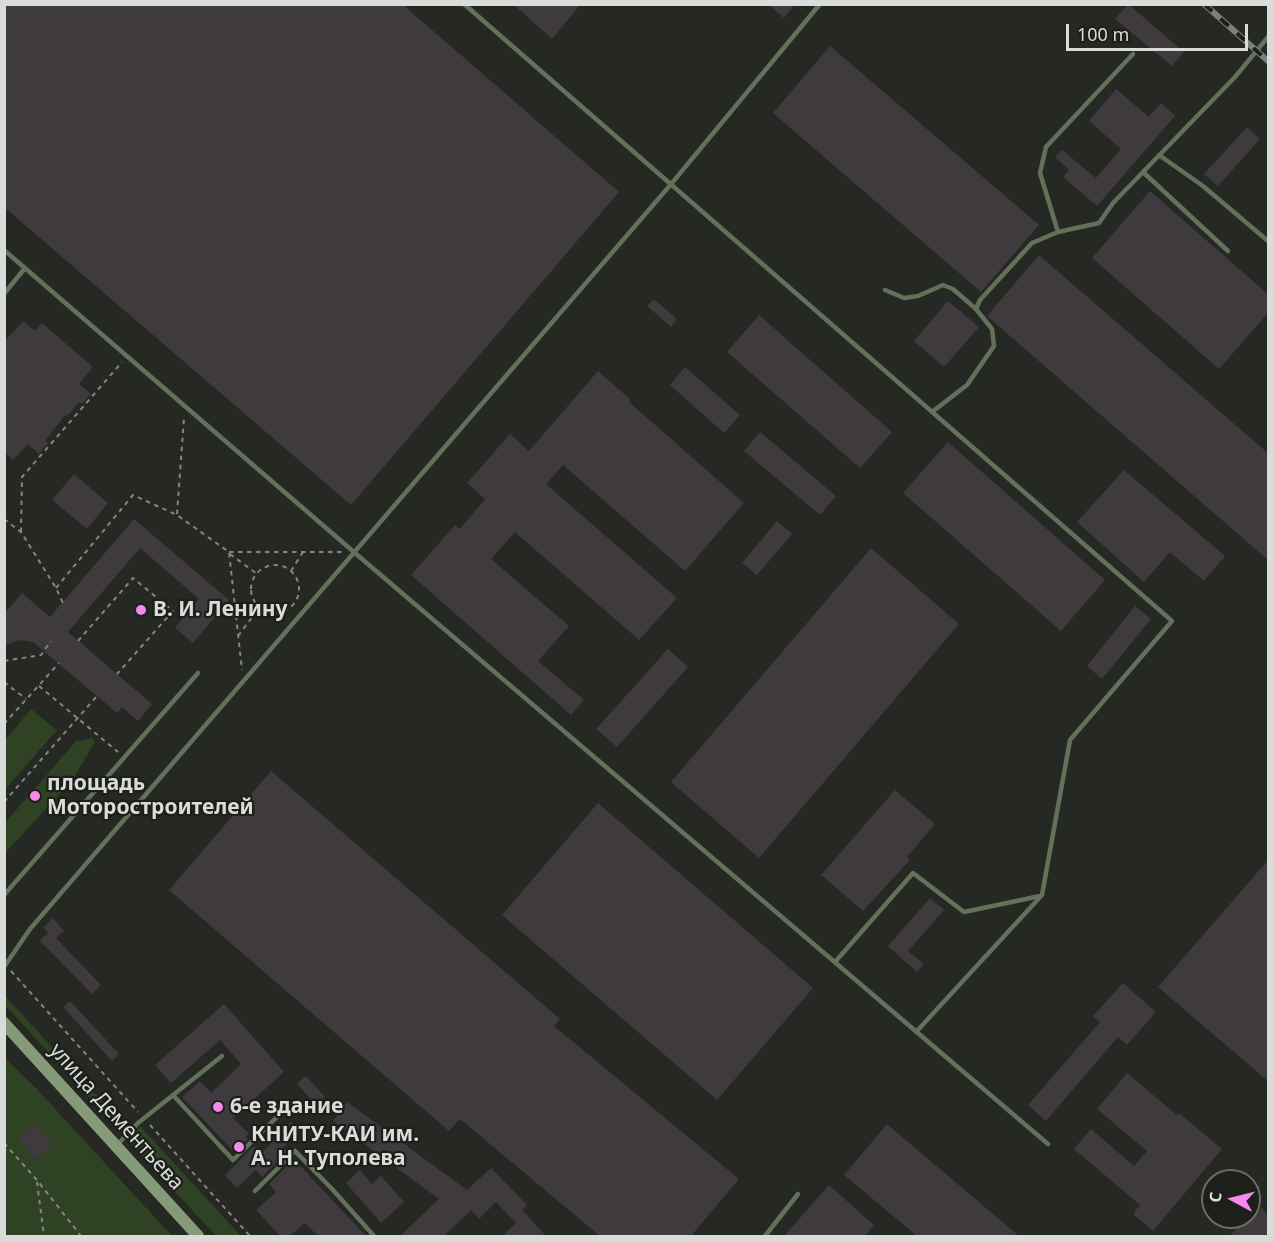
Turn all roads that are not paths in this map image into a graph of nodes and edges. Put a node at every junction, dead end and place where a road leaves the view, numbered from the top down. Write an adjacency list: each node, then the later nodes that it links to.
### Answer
1 (464, 4): 7 (lane)
2 (820, 4): 7 (lane)
3 (1269, 38): 5 (lane)
4 (1133, 54): 8 (lane)
5 (1159, 155): 6 (lane); 9 (lane)
6 (1143, 172): 8 (lane); 11 (lane)
7 (672, 183): 16 (lane); 17 (lane)
8 (1058, 232): 15 (lane)
9 (1269, 241)
10 (4, 250): 12 (lane)
11 (1228, 251)
12 (25, 268): 14 (lane); 17 (lane)
13 (885, 290): 15 (lane)
14 (4, 294)
15 (976, 309): 16 (lane)
16 (932, 412): 20 (lane)
17 (355, 552): 21 (lane); 22 (lane)
18 (198, 673): 19 (lane)
19 (4, 895)
20 (1042, 895): 21 (lane); 24 (lane)
21 (835, 962): 24 (lane)
22 (5, 966)
23 (4, 1023): 26 (main road, улица Дементьева)
24 (916, 1032): 30 (lane)
25 (4, 1034): 26 (main road)
26 (17, 1037): 31 (main road, улица Дементьева)
27 (222, 1056): 28 (lane)
28 (172, 1095): 29 (lane); 31 (lane)
29 (280, 1114)
30 (1048, 1144)
31 (117, 1145): 34 (main road, улица Дементьева)
32 (255, 1191): 35 (lane)
33 (798, 1194): 36 (lane)
34 (198, 1236)
35 (374, 1236)
36 (765, 1236)

